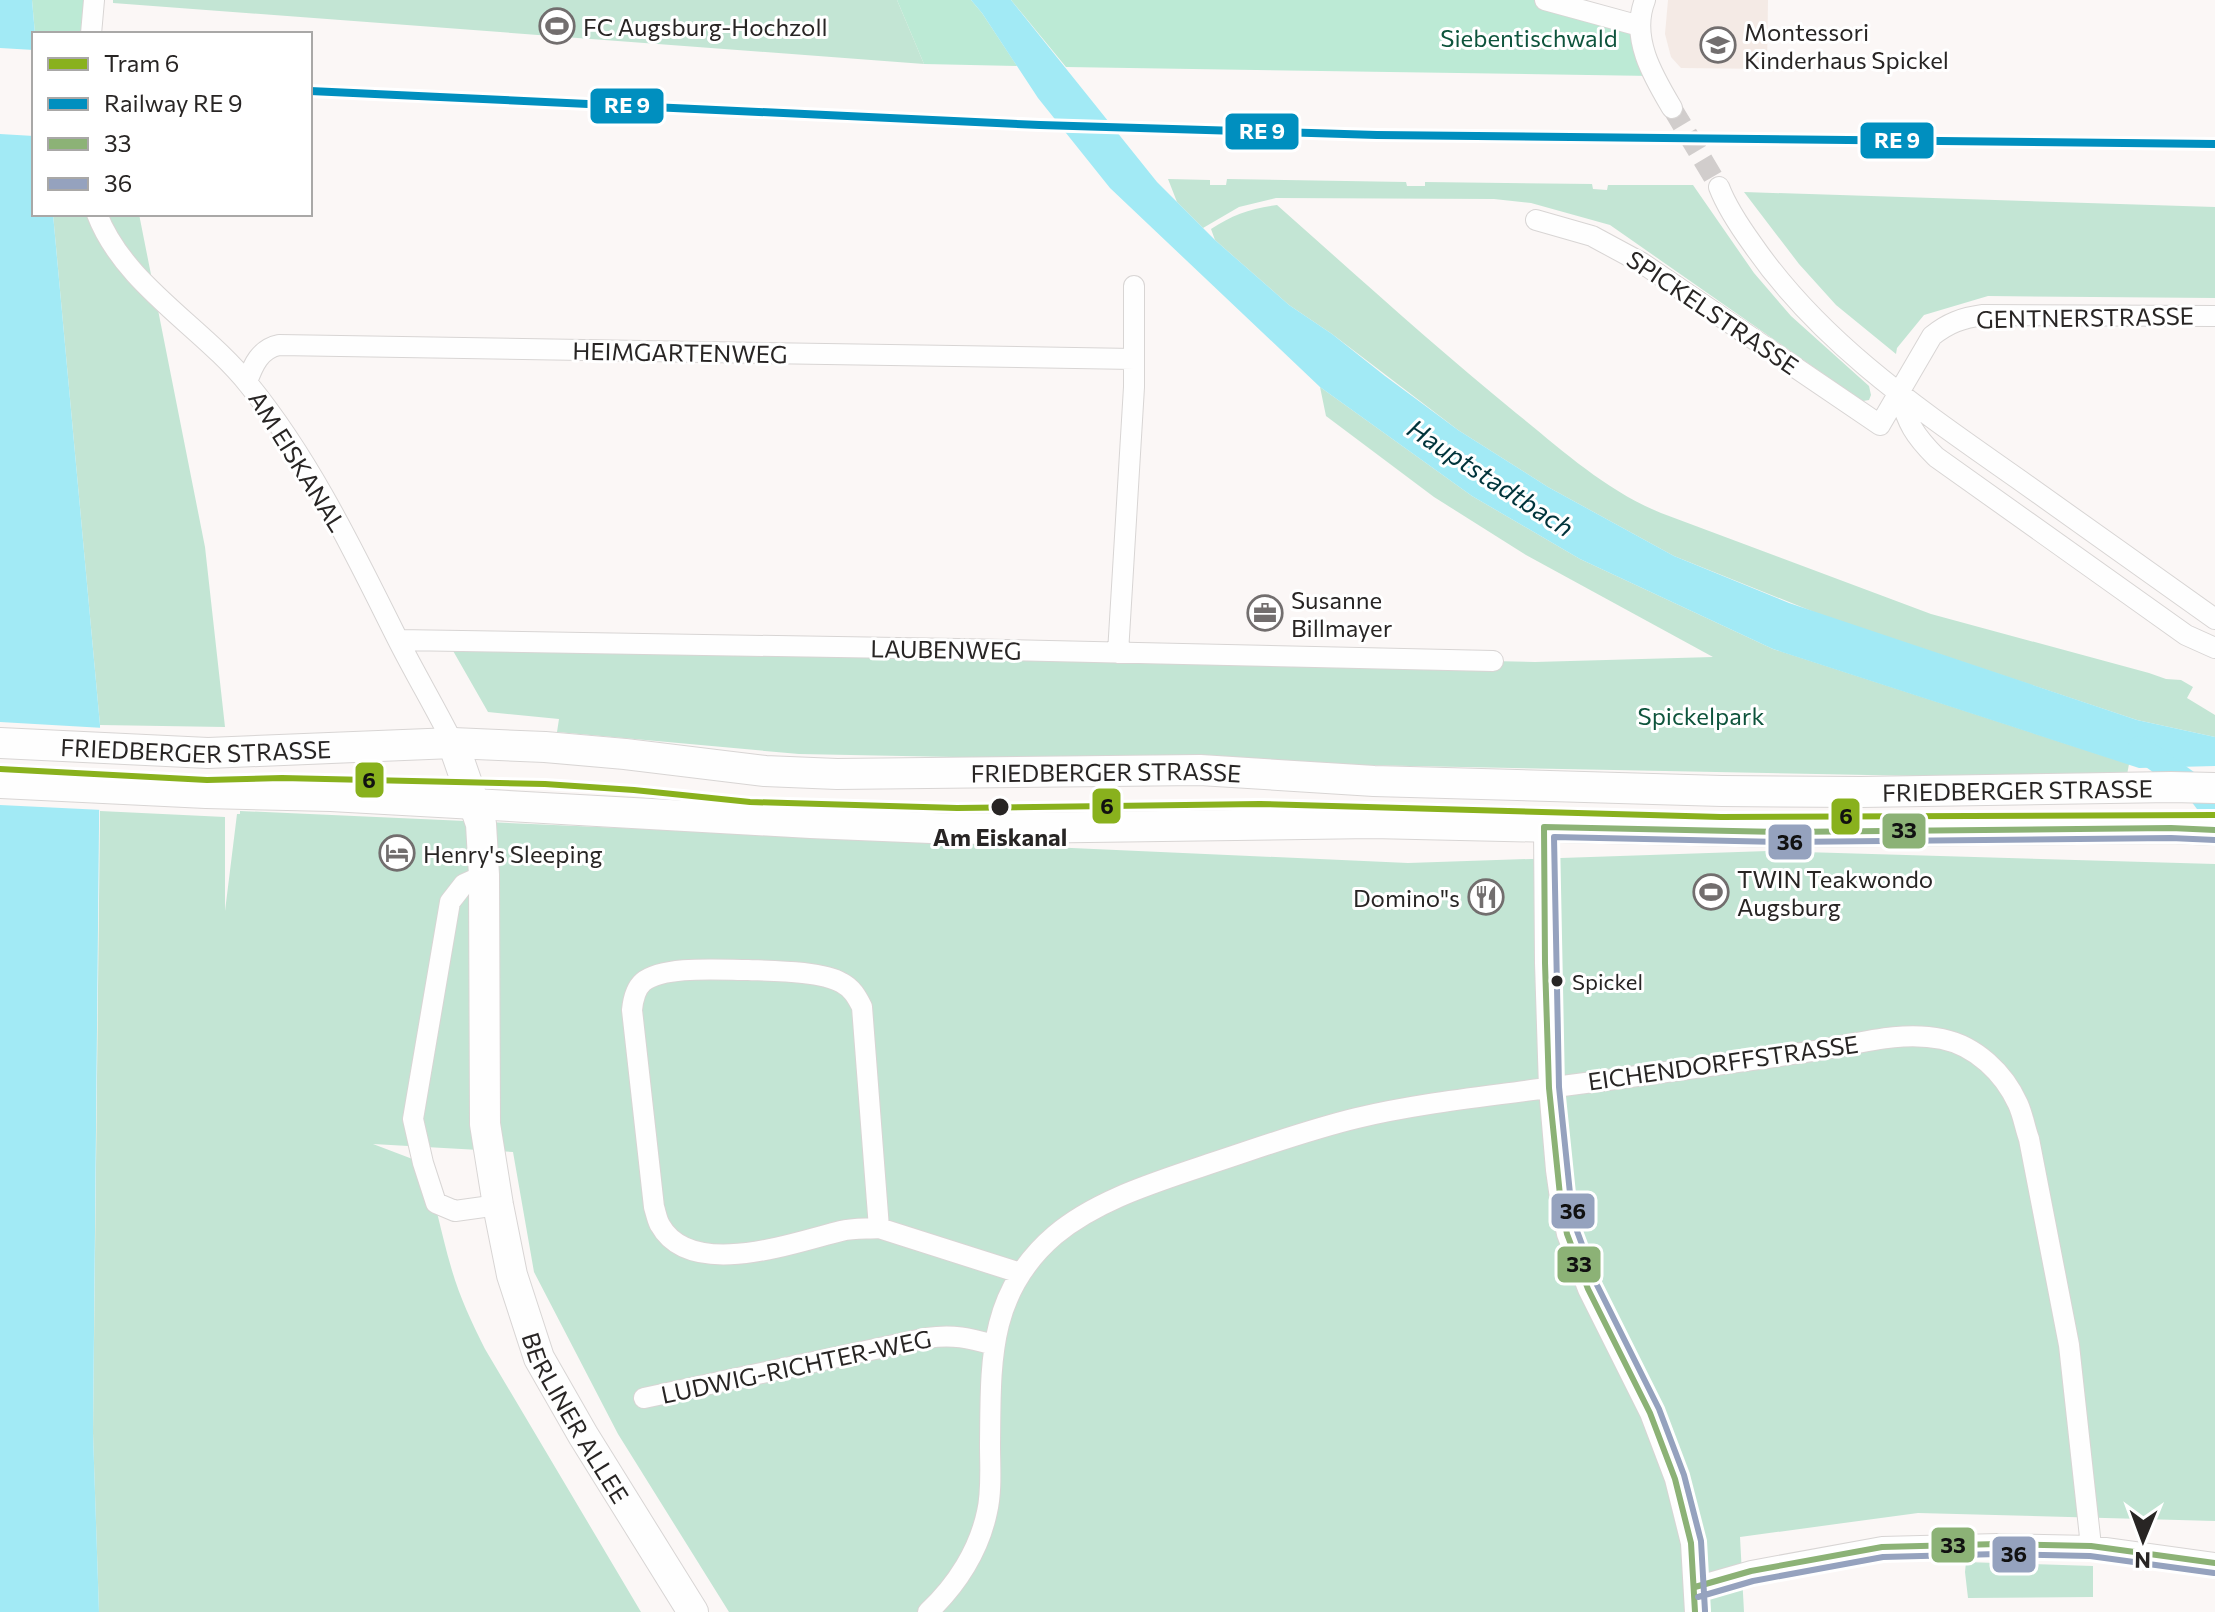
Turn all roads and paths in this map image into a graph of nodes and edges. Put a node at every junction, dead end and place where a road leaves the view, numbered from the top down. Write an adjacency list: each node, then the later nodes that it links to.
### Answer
1 (94, 0): 5 (street)
2 (1545, 0): 4 (street)
3 (1645, 0): 4 (street)
4 (1640, 26): 6 (street)
5 (91, 32)
6 (1672, 108)
7 (1719, 187): 14 (street, SPICKELSTRASSE)
8 (98, 216): 13 (street, AM EISKANAL)
9 (1536, 220): 15 (street, SPICKELSTRASSE)
10 (1134, 286): 12 (street)
11 (2215, 316): 14 (street, GENTNERSTRASSE)
12 (1134, 359): 13 (street, HEIMGARTENWEG); 20 (street)
13 (247, 382): 18 (street, AM EISKANAL)
14 (1899, 394): 15 (street); 16 (street, SPICKELSTRASSE); 17 (street, SPICKELSTRASSE)
15 (1880, 425): 16 (street, SPICKELSTRASSE)
16 (1919, 440): 19 (street, SPICKELSTRASSE)
17 (2215, 619)
18 (398, 640): 20 (street, LAUBENWEG); 23 (street, AM EISKANAL)
19 (2215, 648)
20 (1118, 653): 21 (street, LAUBENWEG)
21 (1493, 661)
22 (0, 743): 23 (main road, FRIEDBERGER STRASSE)
23 (453, 743): 25 (main road, FRIEDBERGER STRASSE); 26 (main road, BERLINER ALLEE)
24 (0, 783): 26 (main road, FRIEDBERGER STRASSE)
25 (2215, 788)
26 (475, 803): 27 (main road, FRIEDBERGER STRASSE); 29 (main road, BERLINER ALLEE)
27 (1544, 827): 28 (main road, FRIEDBERGER STRASSE); 30 (street)
28 (2200, 830)
29 (484, 875): 31 (main road, BERLINER ALLEE); 31 (street)
30 (1549, 1088): 33 (street, EICHENDORFFSTRASSE); 36 (street, EICHENDORFFSTRASSE); 38 (street)
31 (498, 1205): 39 (main road, BERLINER ALLEE)
32 (879, 1228): 32 (street); 33 (street)
33 (1020, 1273): 34 (street, EICHENDORFFSTRASSE)
34 (994, 1345): 35 (street, LUDWIG-RICHTER-WEG); 40 (street, EICHENDORFFSTRASSE)
35 (644, 1398)
36 (2091, 1546): 37 (street); 38 (street)
37 (2215, 1563)
38 (1695, 1587): 41 (street)
39 (693, 1612)
40 (928, 1612)
41 (1695, 1612)

